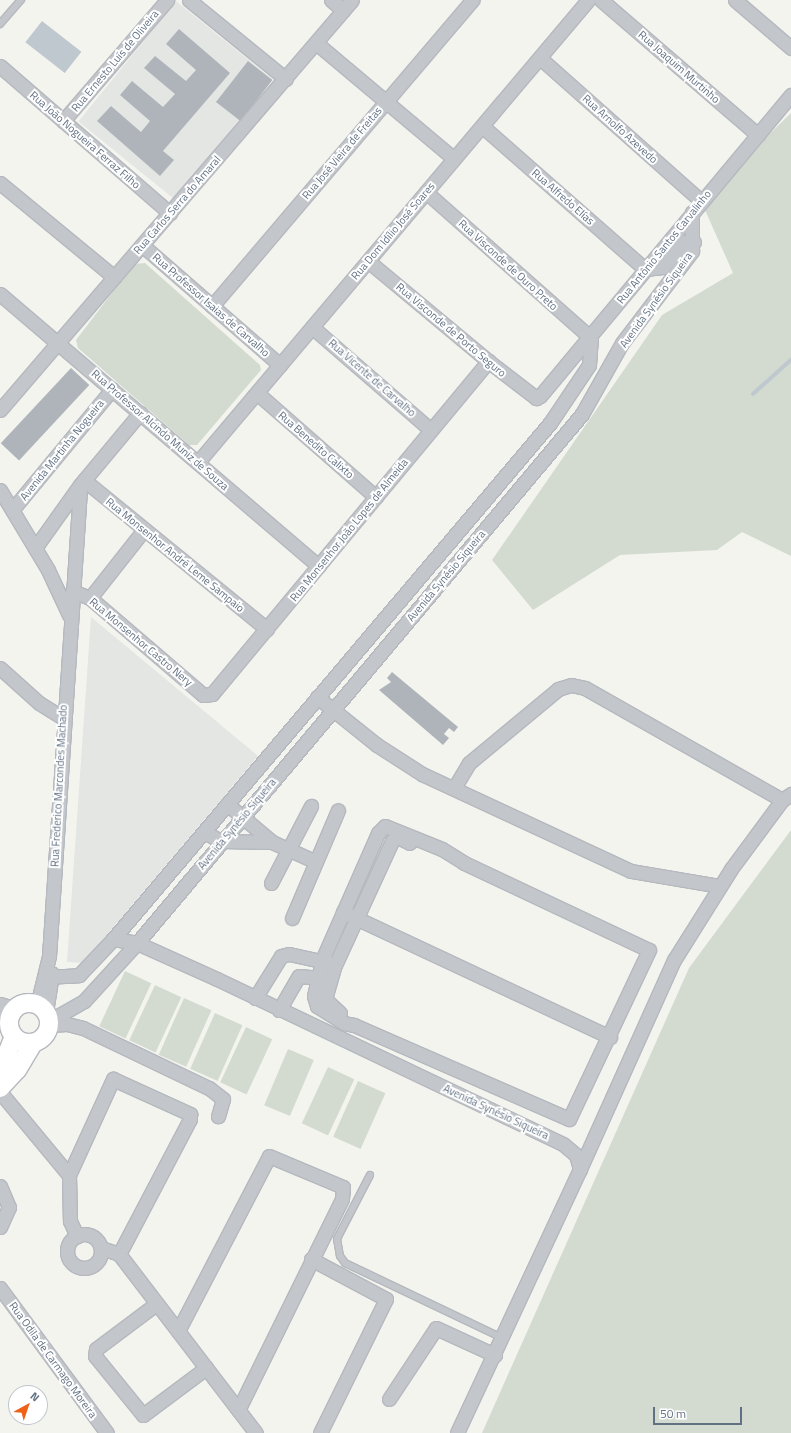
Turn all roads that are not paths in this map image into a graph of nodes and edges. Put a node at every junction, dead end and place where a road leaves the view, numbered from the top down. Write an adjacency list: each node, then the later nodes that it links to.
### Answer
1 (22, 0): 11 (lane)
2 (167, 0): 19 (street, Rua Ernesto Luís de Oliveira)
3 (189, 0): 16 (street)
4 (331, 0): 10 (street)
5 (352, 0): 10 (street, Rua Carlos Serra do Amaral)
6 (472, 0): 18 (street, Rua José Vieira de Freitas)
7 (588, 0): 14 (street, Rua Dom Idílio José Soares)
8 (601, 0): 21 (street, Rua Joaquim Murtinho)
9 (735, 0): 13 (street)
10 (343, 10): 12 (street, Rua Carlos Serra do Amaral)
11 (0, 24)
12 (316, 43): 16 (street, Rua Carlos Serra do Amaral); 18 (street)
13 (791, 48)
14 (540, 58): 20 (street, Rua Dom Idílio José Soares); 25 (street, Rua Arnolfo Azevedo)
15 (0, 66): 19 (street, Rua João Nogueira Ferraz Filho)
16 (286, 79): 27 (street, Rua Carlos Serra do Amaral)
17 (791, 95): 21 (street, Rua Antônio Santos Carvalinho)
18 (385, 102): 22 (street); 34 (street, Rua José Vieira de Freitas)
19 (64, 121): 27 (street, Rua João Nogueira Ferraz Filho)
20 (482, 126): 22 (street, Rua Dom Idílio José Soares); 31 (street, Rua Alfredo Elías)
21 (758, 135): 25 (street, Rua Antônio Santos Carvalinho)
22 (454, 159): 24 (street, Rua Dom Idílio José Soares)
23 (0, 183): 32 (street)
24 (426, 192): 30 (street, Rua Dom Idílio José Soares); 36 (street, Rua Visconde de Ouro Preto)
25 (701, 201): 26 (street, Rua Antônio Santos Carvalinho)
26 (692, 212): 28 (street); 31 (street, Rua Antônio Santos Carvalinho)
27 (170, 213): 29 (street, Rua Carlos Serra do Amaral)
28 (694, 242): 31 (street, Avenida Synésio Siqueira); 61 (street, Avenida Synésio Siqueira)
29 (142, 245): 32 (street, Rua Carlos Serra do Amaral); 34 (street, Rua Professor Isaias de Carvalho)
30 (368, 260): 35 (street, Rua Dom Idílio José Soares); 38 (street, Rua Visconde de Porto Seguro)
31 (644, 269): 36 (street, Rua Antônio Santos Carvalinho)
32 (114, 277): 37 (street, Rua Carlos Serra do Amaral)
33 (0, 294): 37 (street, Rua Professor Alcindo Muniz de Souza)
34 (212, 306): 39 (street, Rua Professor Isaias de Carvalho)
35 (312, 327): 39 (street, Rua Dom Idílio José Soares); 45 (street, Rua Vicente de Carvalho)
36 (591, 338): 42 (street, Rua Antônio Santos Carvalinho); 60 (street, Avenida Synésio Siqueira)
37 (58, 342): 40 (street, Rua Professor Alcindo Muniz de Souza); 43 (street, Rua Carlos Serra do Amaral)
38 (488, 361): 42 (street, Rua Visconde de Porto Seguro); 45 (street, Rua Monsenhor João Lopes de Almeida)
39 (280, 365): 41 (street, Rua Dom Idílio José Soares)
40 (112, 389): 44 (street, Rua Professor Alcindo Muniz de Souza); 50 (street, Avenida Martinha Nogueira)
41 (257, 393): 46 (street, Rua Dom Idílio José Soares); 49 (street, Rua Benedito Calixto)
42 (536, 398)
43 (0, 410)
44 (140, 413): 46 (street, Rua Professor Alcindo Muniz de Souza); 47 (street)
45 (431, 430): 49 (street, Rua Monsenhor João Lopes de Almeida)
46 (198, 462): 53 (street, Rua Professor Alcindo Muniz de Souza)
47 (82, 483): 51 (street, Rua Monsenhor André Leme Sampaio); 52 (street); 54 (street, Rua Frederico Marcondes Machado)
48 (0, 490): 50 (street, Rua Frederico Marcondes Machado)
49 (376, 497): 53 (street, Rua Monsenhor João Lopes de Almeida)
50 (12, 510): 52 (street, Rua Frederico Marcondes Machado)
51 (143, 531): 55 (street); 57 (street, Rua Monsenhor André Leme Sampaio)
52 (35, 548): 56 (street, Rua Frederico Marcondes Machado)
53 (319, 566): 57 (street, Rua Monsenhor João Lopes de Almeida)
54 (72, 591): 55 (street, Rua Monsenhor Castro Nery); 56 (street, Rua Frederico Marcondes Machado)
55 (90, 598): 59 (street, Rua Monsenhor Castro Nery)
56 (69, 616): 62 (street, Rua Frederico Marcondes Machado)
57 (267, 629): 59 (street, Rua Monsenhor João Lopes de Almeida)
58 (0, 668): 62 (street)
59 (208, 696)
60 (317, 697): 61 (street); 65 (street, Avenida Synésio Siqueira)
61 (333, 710): 63 (street); 68 (street, Avenida Synésio Siqueira)
62 (63, 718): 85 (street, Rua Frederico Marcondes Machado)
63 (454, 788): 64 (street); 76 (street)
64 (786, 797): 76 (street)
65 (227, 804): 68 (street); 69 (street, Avenida Synésio Siqueira)
66 (311, 806): 72 (street)
67 (338, 810): 73 (street)
68 (243, 817): 70 (street, Avenida Synésio Siqueira); 71 (street)
69 (204, 832): 70 (street); 80 (street, Avenida Synésio Siqueira)
70 (221, 841): 71 (street); 81 (street, Avenida Synésio Siqueira)
71 (272, 842): 72 (street)
72 (289, 850): 73 (street); 75 (street)
73 (314, 861): 78 (street)
74 (464, 863): 77 (street); 79 (street); 92 (street)
75 (272, 883)
76 (720, 886): 98 (street)
77 (343, 912): 79 (street); 82 (street)
78 (292, 918)
79 (357, 918): 83 (street); 92 (street)
80 (113, 939): 81 (street, Avenida Synésio Siqueira); 84 (street, Avenida Synésio Siqueira)
81 (137, 943): 87 (street, Avenida Synésio Siqueira); 88 (street, Avenida Synésio Siqueira)
82 (322, 960): 83 (street); 86 (street); 88 (street)
83 (335, 965): 86 (street)
84 (79, 975): 85 (street); 87 (street)
85 (49, 977): 90 (street, Rua Frederico Marcondes Machado)
86 (324, 978): 89 (street); 92 (street)
87 (89, 996): 90 (street, Avenida Synésio Siqueira)
88 (255, 998): 89 (street, Avenida Synésio Siqueira)
89 (279, 1010): 98 (street, Avenida Synésio Siqueira)
90 (45, 1016): 91 (street); 93 (street); 97 (street)
91 (8, 1019): 93 (street); 94 (street)
92 (610, 1037)
93 (32, 1043): 95 (street)
94 (0, 1071)
95 (0, 1088)
96 (0, 1092): 99 (street)
97 (218, 1116)
98 (580, 1169): 110 (street)
99 (69, 1174): 103 (street); 105 (street)
100 (370, 1174): 110 (lane)
101 (0, 1186): 102 (street)
102 (0, 1227)
103 (77, 1236): 104 (street); 104 (street)
104 (101, 1248): 105 (street)
105 (119, 1254): 108 (street)
106 (310, 1258): 109 (street); 114 (street); 117 (street)
107 (0, 1288): 115 (street, Rua Odila de Carmago Moreira)
108 (156, 1304): 109 (street); 112 (street)
109 (178, 1332): 112 (street)
110 (503, 1338): 111 (street)
111 (495, 1355): 113 (street); 118 (street)
112 (206, 1368): 114 (street)
113 (389, 1399)
114 (238, 1410): 116 (street)
115 (107, 1433)
116 (256, 1433)
117 (320, 1433)
118 (457, 1433)

